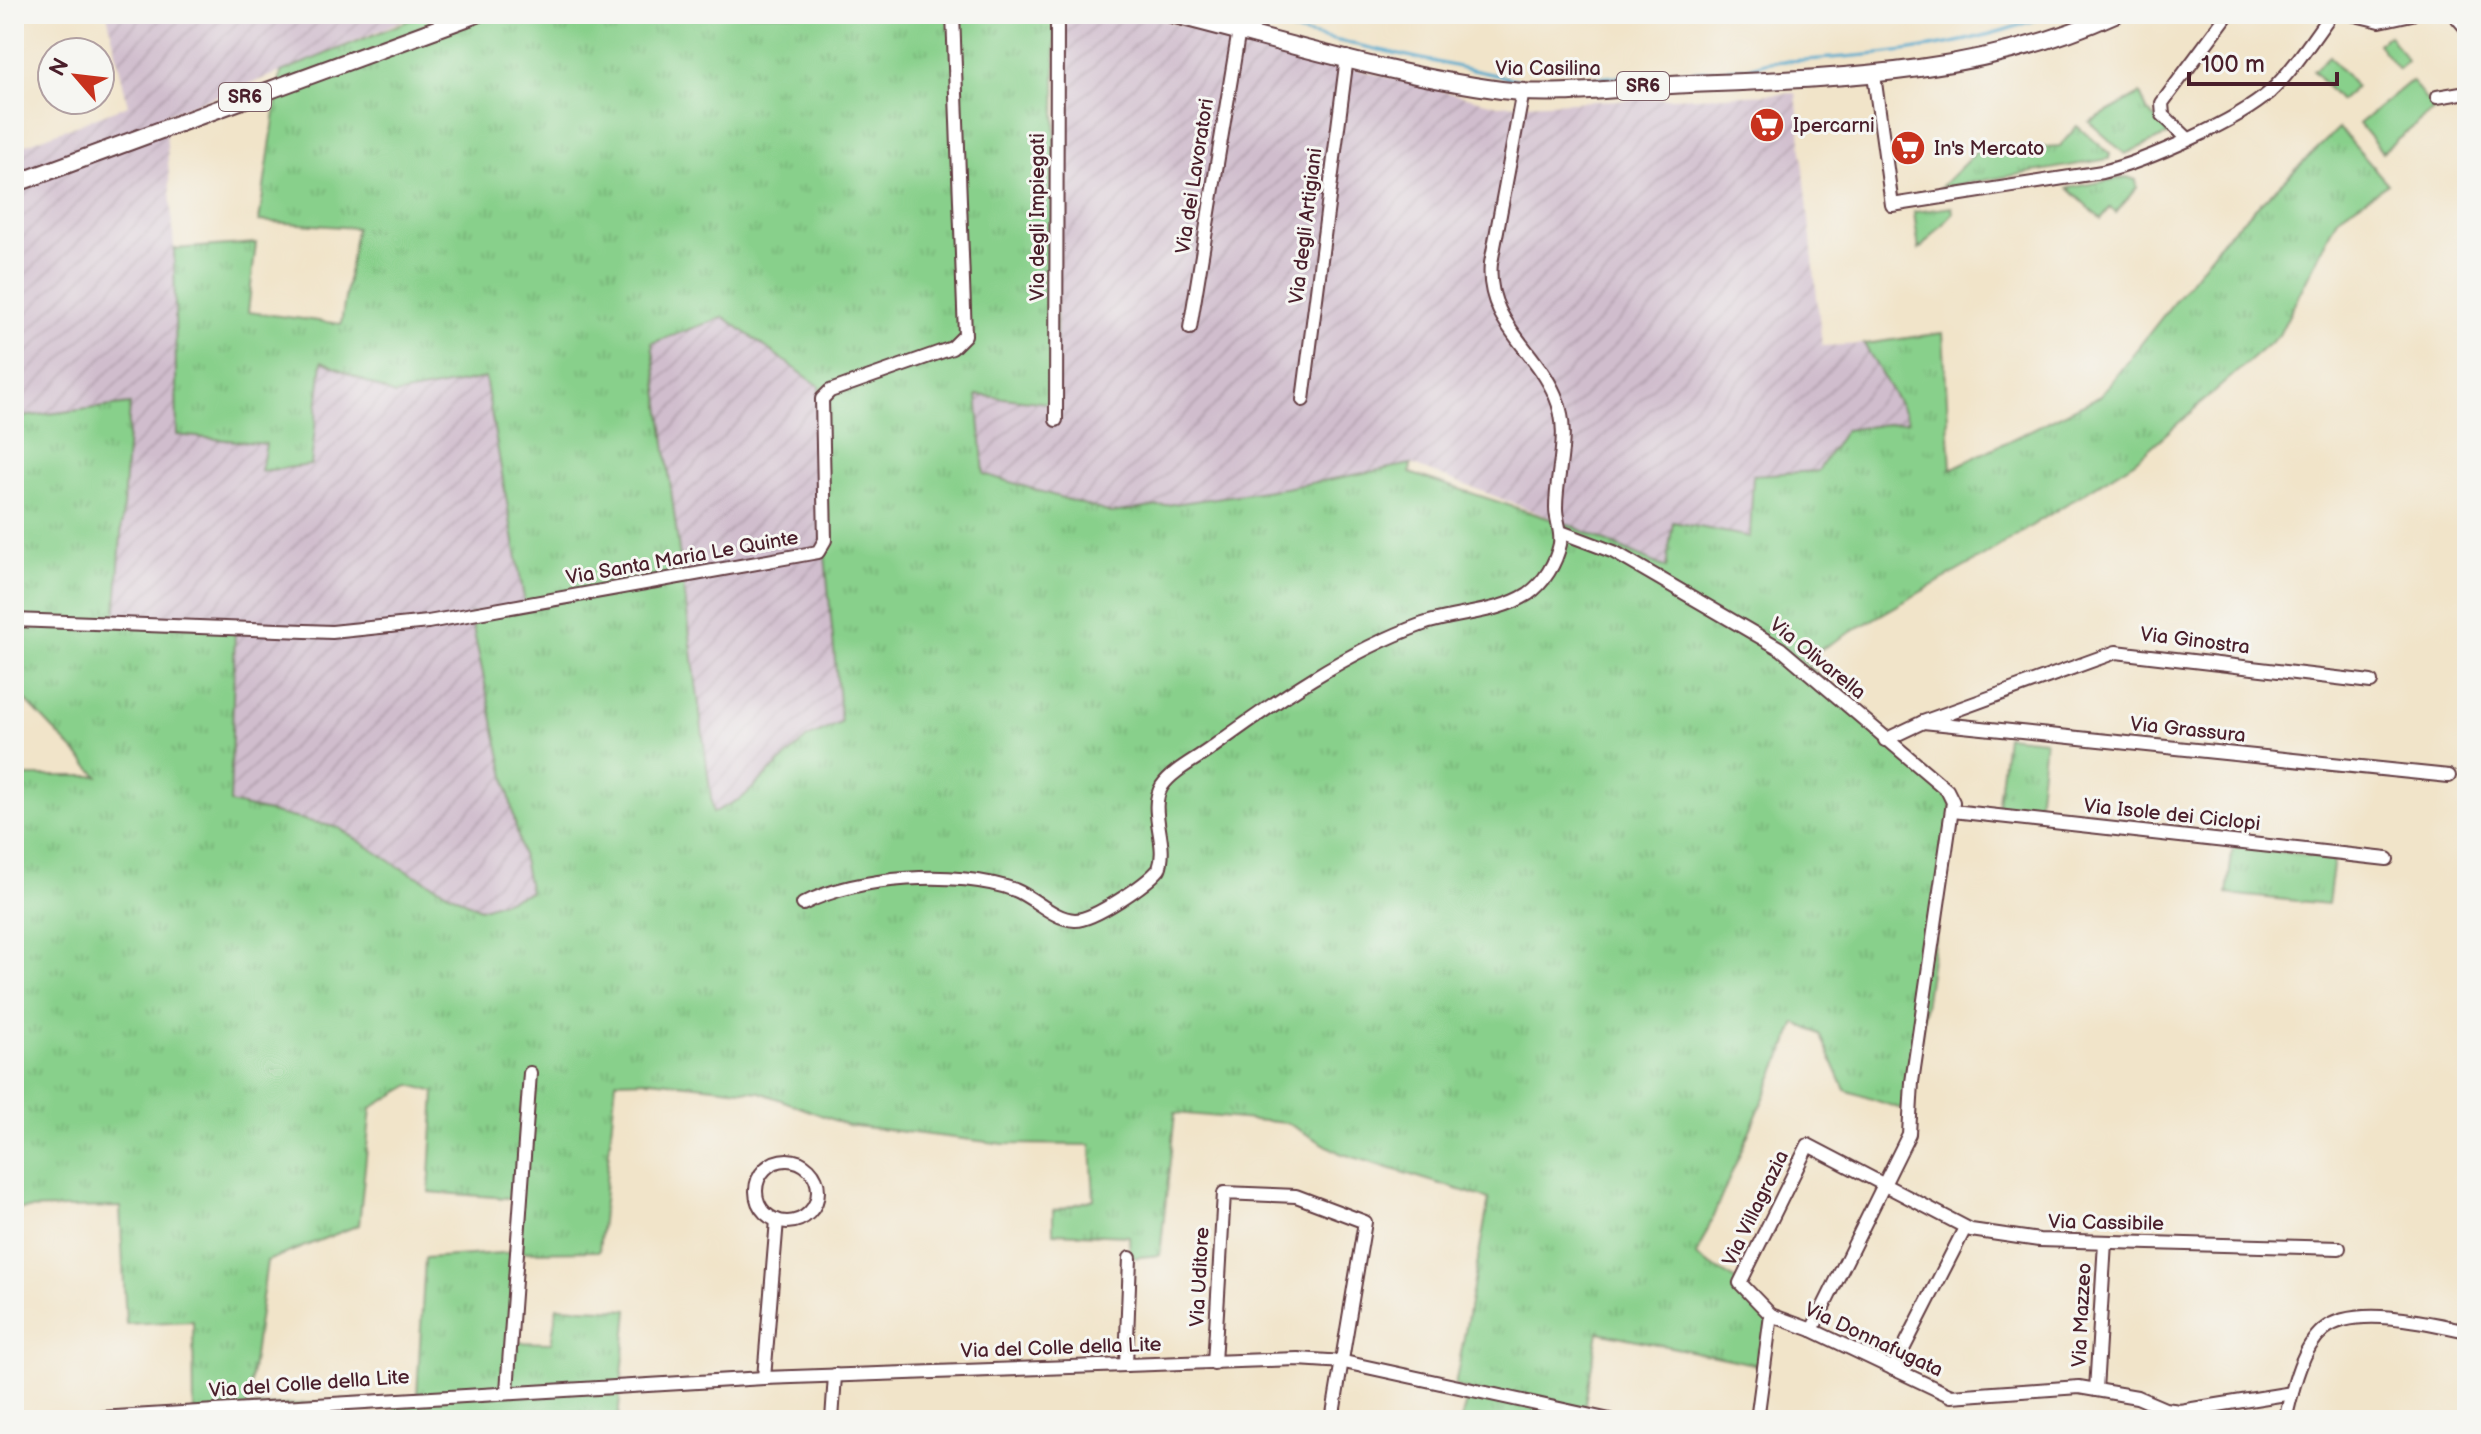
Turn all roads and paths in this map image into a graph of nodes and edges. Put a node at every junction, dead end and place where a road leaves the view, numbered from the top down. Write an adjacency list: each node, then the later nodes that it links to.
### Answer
1 (477, 14): 19 (main road, SR6)
2 (953, 14): 24 (street, Via Santa Maria Le Quinte)
3 (1057, 14): 22 (street, Via degli Impiegati)
4 (1171, 14): 12 (main road, Via Casilina / SR6)
5 (2115, 14): 14 (main road, Via Casilina / SR6)
6 (2228, 14): 18 (street)
7 (2331, 14): 18 (street)
8 (2351, 14): 9 (street)
9 (2412, 14)
10 (2454, 14): 11 (street)
11 (2467, 29)
12 (1239, 30): 13 (main road, Via Casilina / SR6); 20 (street, Via dei Lavoratori)
13 (1347, 57): 15 (main road, Via Casilina / SR6); 21 (street, Via degli Artigiani)
14 (1874, 75): 15 (main road, Via Casilina / SR6); 18 (street)
15 (1523, 91): 23 (street)
16 (2467, 92): 17 (street)
17 (2437, 97)
18 (2187, 138)
19 (14, 184)
20 (1190, 328)
21 (1303, 400)
22 (1056, 420)
23 (1561, 532): 27 (street, Via Olivarella); 31 (street)
24 (14, 620)
25 (2371, 682): 26 (street, Via Ginostra)
26 (1923, 722): 27 (street, Via Ginostra); 28 (street, Via Grassura)
27 (1885, 740): 29 (street, Via Olivarella)
28 (2449, 776)
29 (1953, 811): 30 (street, Via Isole dei Ciclopi); 33 (street)
30 (2387, 859)
31 (803, 904)
32 (530, 1073): 49 (street)
33 (1885, 1184): 35 (street, Via Cassibile); 39 (street, Via Villagrazia); 40 (street)
34 (777, 1220): 34 (street); 47 (street)
35 (1965, 1228): 36 (street, Via Cassibile); 45 (street)
36 (2105, 1242): 37 (street, Via Cassibile); 48 (street, Via Mazzeo)
37 (2339, 1248)
38 (1130, 1258): 44 (street)
39 (1771, 1315): 40 (street, Via Donnafugata); 56 (street)
40 (1812, 1330): 45 (street, Via Donnafugata)
41 (2467, 1331): 50 (street)
42 (1344, 1362): 43 (street, Via del Colle della Lite); 43 (street, Via Uditore); 54 (street); 55 (street, Via del Colle della Lite)
43 (1214, 1363): 44 (street, Via del Colle della Lite)
44 (1126, 1365): 46 (street, Via del Colle della Lite)
45 (1893, 1369): 48 (street, Via Donnafugata)
46 (835, 1375): 47 (street, Via del Colle della Lite); 53 (street)
47 (764, 1378): 49 (street, Via del Colle della Lite)
48 (2096, 1390): 50 (street, Via Donnafugata)
49 (507, 1391): 51 (street, Via del Colle della Lite)
50 (2292, 1393): 57 (street)
51 (246, 1414): 52 (street, Via del Colle della Lite)
52 (66, 1420)
53 (832, 1420)
54 (1332, 1420)
55 (1610, 1420)
56 (1757, 1420)
57 (2285, 1420)

